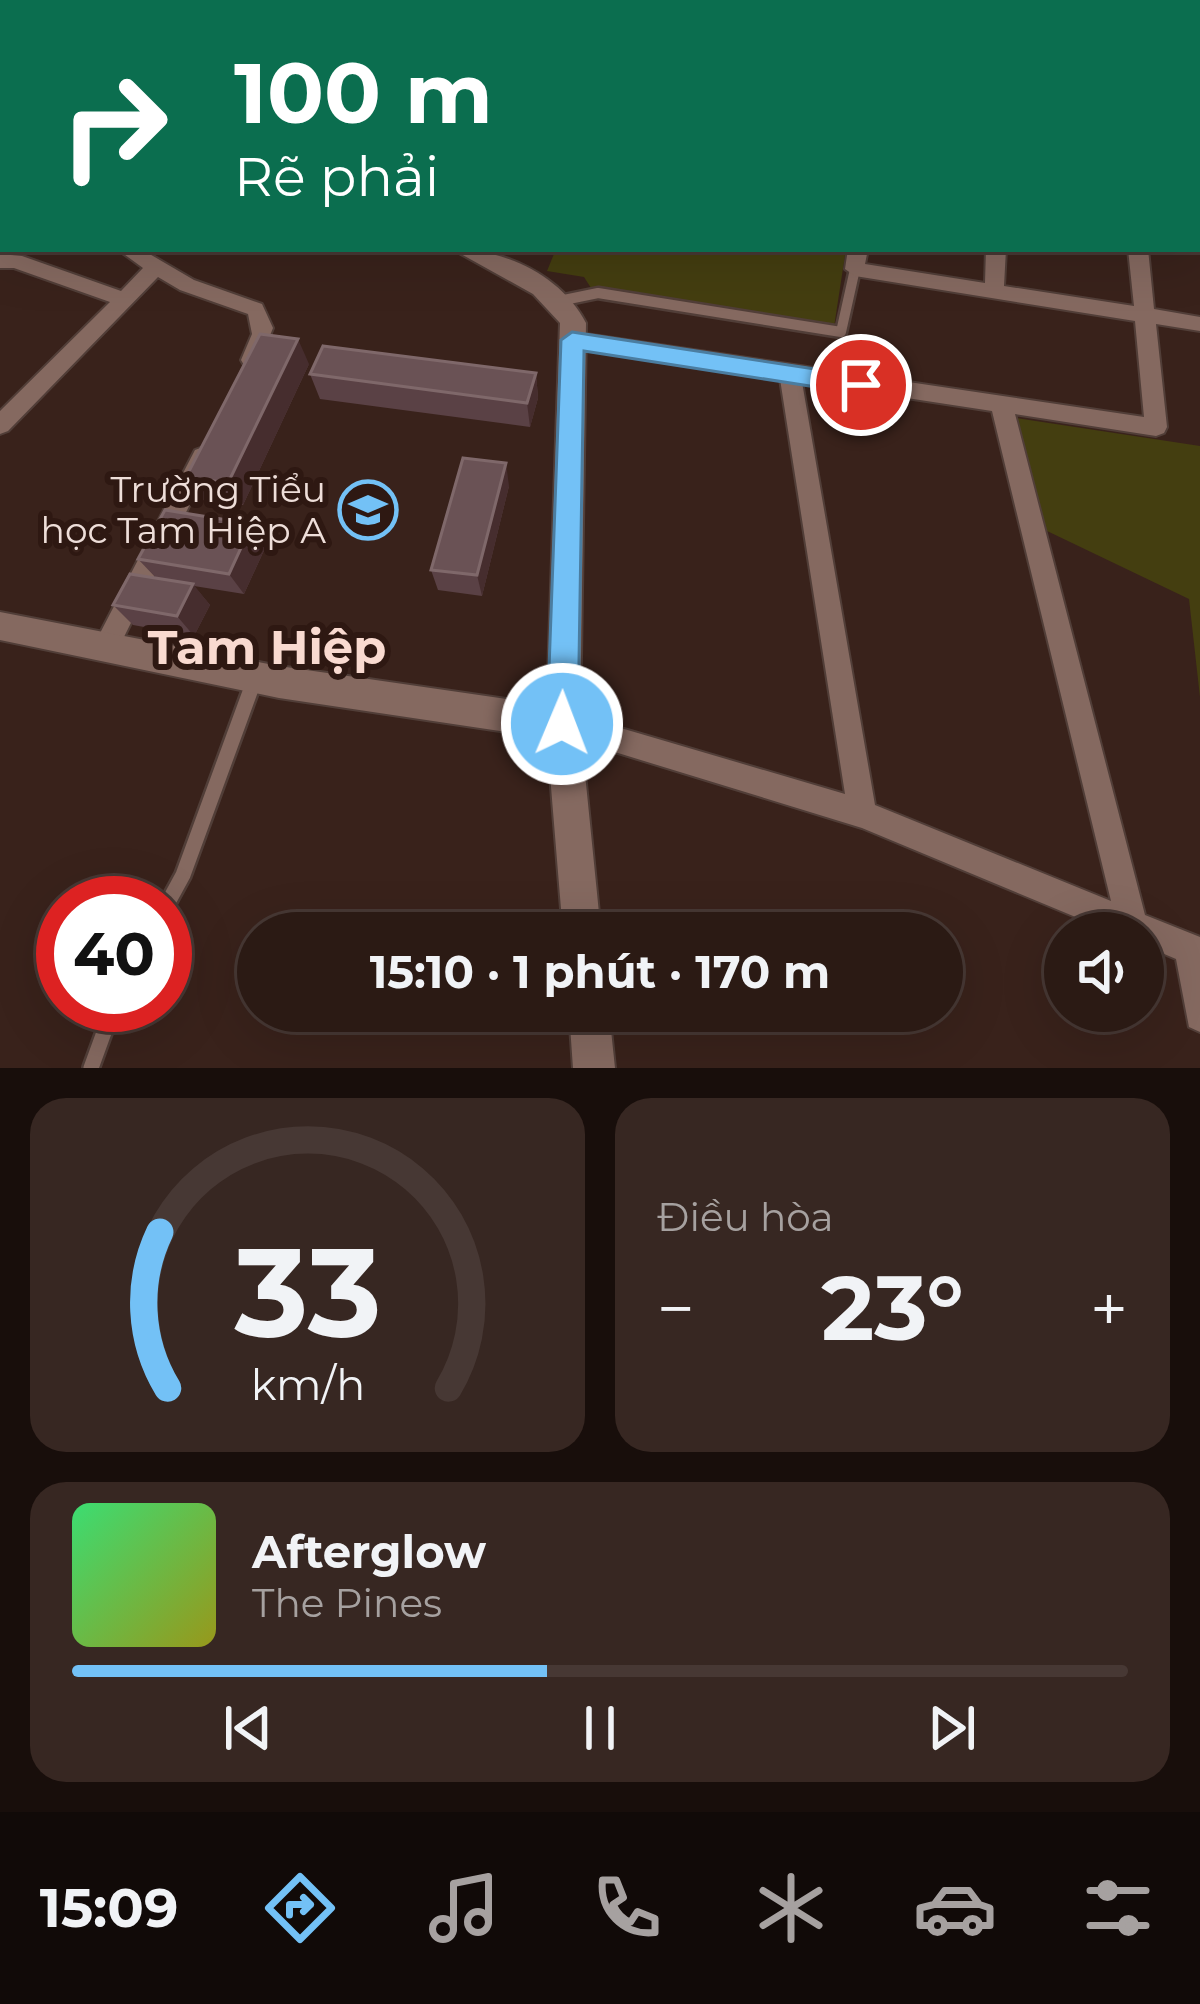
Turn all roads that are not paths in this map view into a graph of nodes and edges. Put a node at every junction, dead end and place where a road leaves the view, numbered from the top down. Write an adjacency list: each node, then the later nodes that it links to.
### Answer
1 (133, 252): 7 (street)
2 (469, 252): 10 (street)
3 (995, 252): 8 (street)
4 (1138, 252): 11 (street)
5 (856, 259): 8 (street); 10 (lane)
6 (0, 262): 9 (street)
7 (156, 267): 9 (street); 15 (street)
8 (994, 292): 11 (street)
9 (124, 299): 17 (street)
10 (559, 301): 13 (street)
11 (1145, 316): 12 (street); 16 (street)
12 (1200, 324)
13 (572, 340): 14 (street); 22 (street)
14 (790, 374): 16 (street); 23 (street)
15 (242, 377)
16 (1002, 407): 27 (street)
17 (0, 425)
18 (211, 439): 20 (street)
19 (0, 626): 20 (street)
20 (106, 647): 21 (street)
21 (255, 677): 22 (street); 24 (lane)
22 (562, 724): 23 (street); 25 (street)
23 (862, 814): 26 (street)
24 (177, 876)
25 (580, 912)
26 (1097, 912)
27 (1129, 912)
28 (1164, 939): 29 (street)
29 (1195, 951): 30 (street)
30 (1200, 1016)
31 (104, 1032): 33 (lane)
32 (591, 1032): 34 (street)
33 (91, 1068)
34 (594, 1068)

